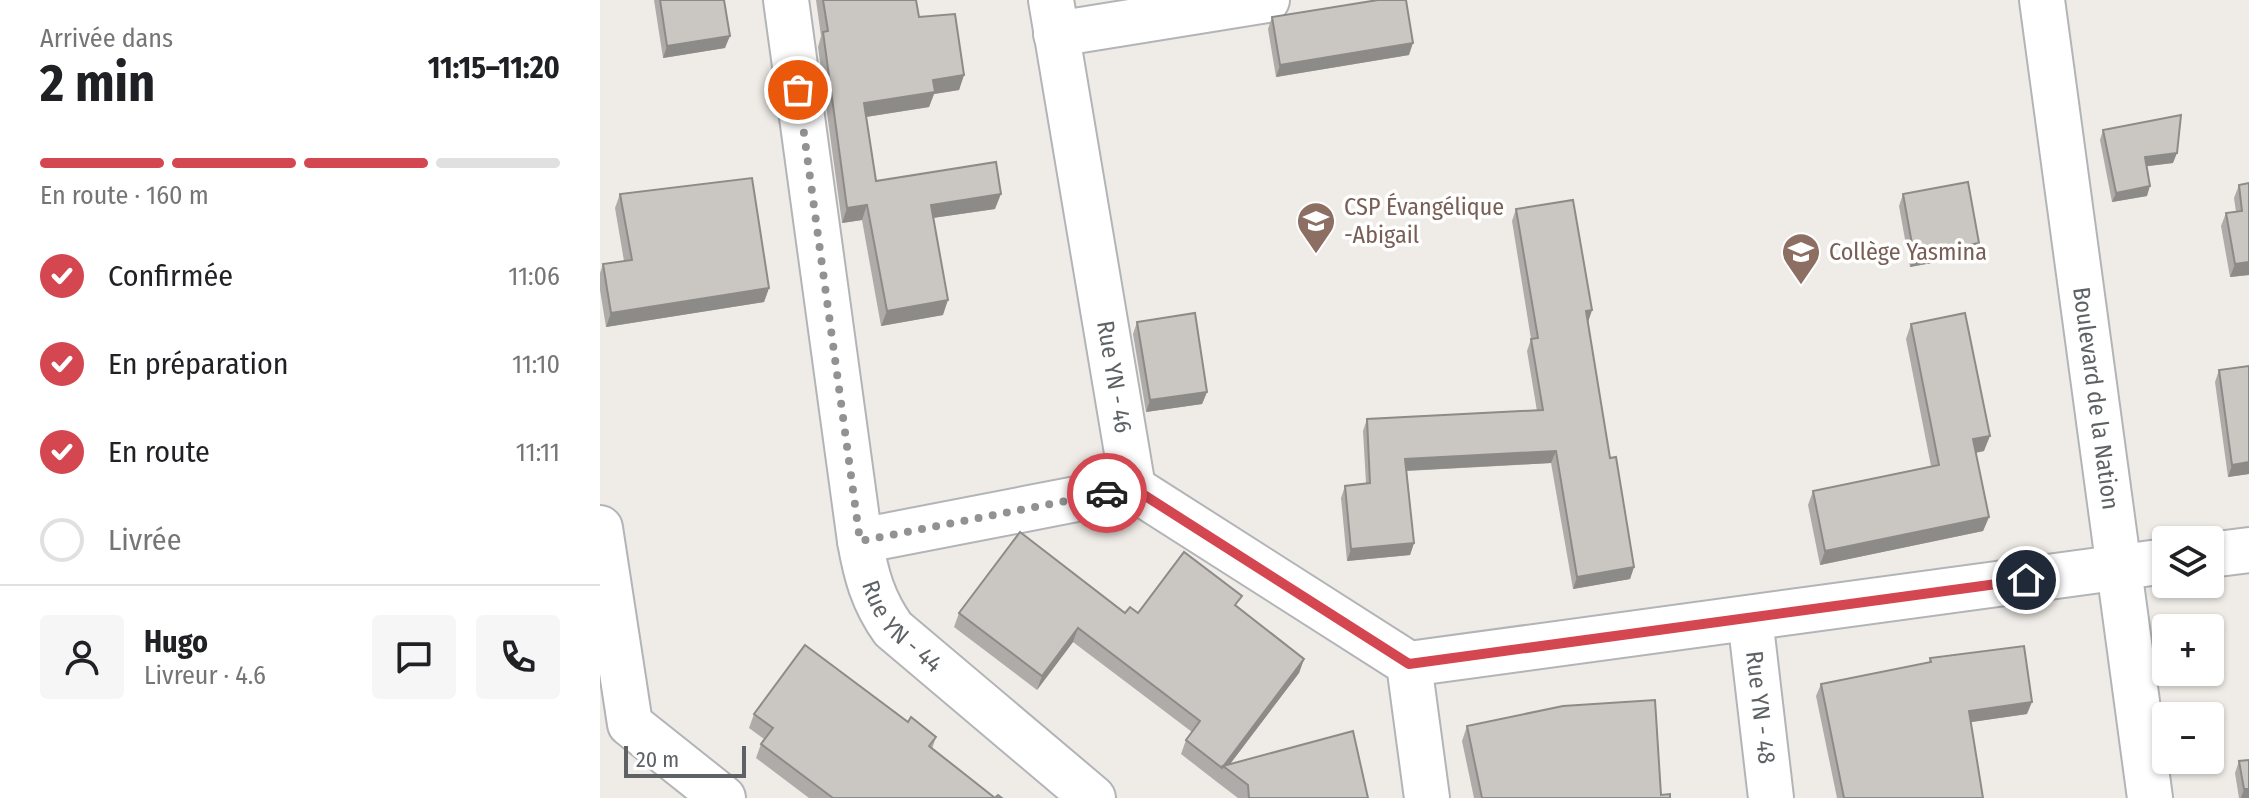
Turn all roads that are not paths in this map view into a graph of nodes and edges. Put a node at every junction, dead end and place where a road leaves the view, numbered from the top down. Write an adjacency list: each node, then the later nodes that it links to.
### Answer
1 (786, 0): 7 (street, Rue YN - 44)
2 (1267, 0): 4 (street)
3 (2042, 0): 11 (street, Boulevard de la Nation)
4 (1053, 17): 5 (street, Rue YN - 46)
5 (1133, 488): 7 (street); 13 (street)
6 (600, 528): 14 (street)
7 (860, 541): 16 (street, Rue YN - 44)
8 (2249, 550): 9 (street)
9 (2224, 553)
10 (2152, 563): 11 (street)
11 (2119, 567): 12 (street); 19 (street, Boulevard de la Nation)
12 (1750, 618): 13 (street); 18 (street, Rue YN - 48)
13 (1409, 664): 17 (street)
14 (615, 727): 15 (street)
15 (723, 798)
16 (1093, 798)
17 (1427, 798)
18 (1771, 798)
19 (2150, 798)

